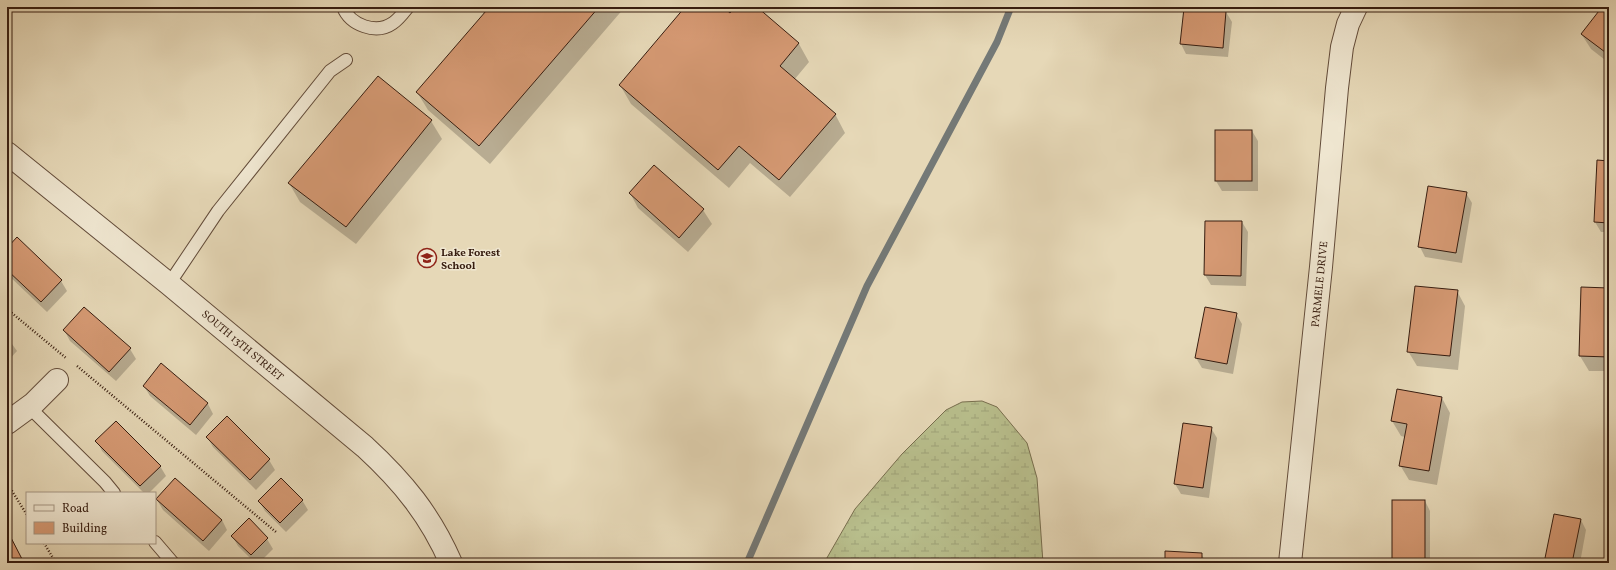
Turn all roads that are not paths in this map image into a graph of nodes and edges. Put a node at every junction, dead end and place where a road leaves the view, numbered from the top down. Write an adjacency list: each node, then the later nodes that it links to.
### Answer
1 (343, 7): 2 (lane)
2 (408, 7)
3 (1356, 7): 14 (street, PARMELE DRIVE)
4 (346, 60): 6 (lane)
5 (7, 153): 6 (street, SOUTH 13TH STREET)
6 (169, 284): 13 (street, SOUTH 13TH STREET)
7 (56, 380): 8 (street)
8 (29, 407): 9 (street); 10 (lane)
9 (7, 423)
10 (113, 492)
11 (156, 543): 12 (lane)
12 (173, 563)
13 (451, 563)
14 (1290, 563)

